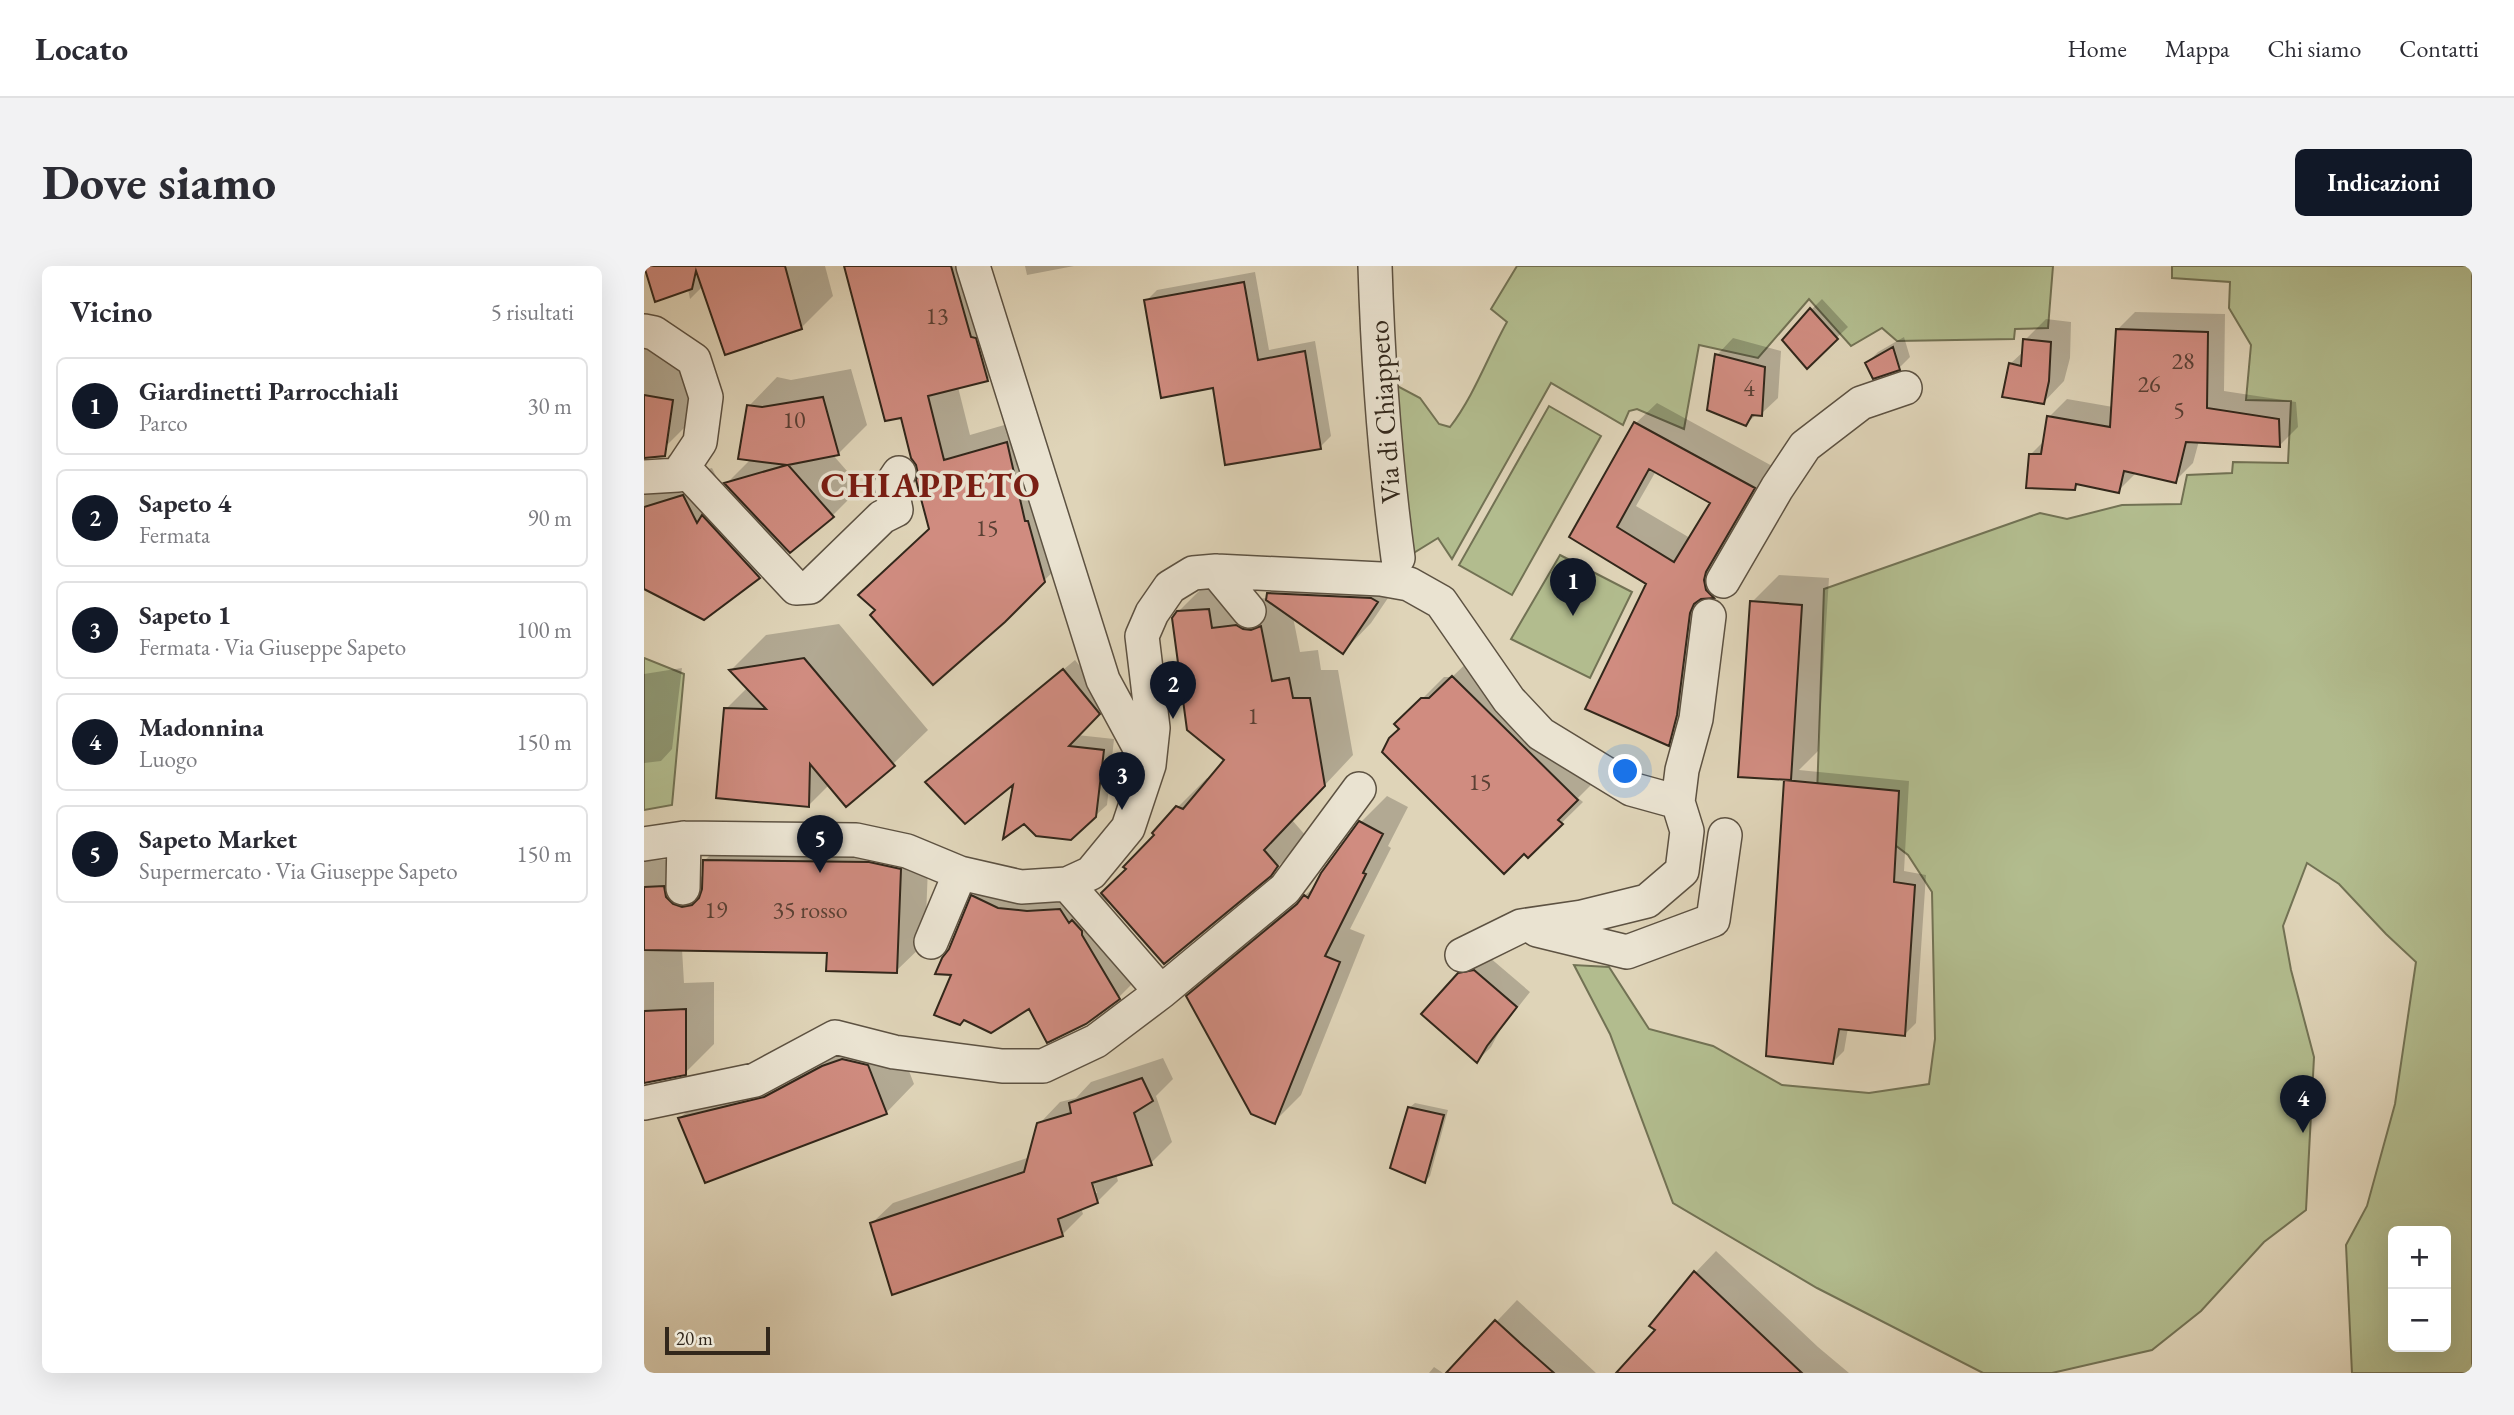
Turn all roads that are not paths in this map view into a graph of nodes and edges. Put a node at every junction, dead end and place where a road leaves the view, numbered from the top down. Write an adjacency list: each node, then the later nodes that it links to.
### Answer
1 (972, 266): 13 (street)
2 (1375, 266): 8 (street, Via di Chiappeto)
3 (644, 331): 5 (street)
4 (1905, 388): 10 (street)
5 (683, 467): 6 (street); 7 (street)
6 (899, 473)
7 (644, 477)
8 (1398, 558)
9 (1216, 572): 11 (street); 13 (street); 15 (street)
10 (1723, 581)
11 (1248, 611)
12 (1709, 616): 15 (street)
13 (1149, 765): 20 (street)
14 (1359, 789): 25 (street)
15 (1678, 802): 22 (street)
16 (1726, 835): 22 (street)
17 (684, 838): 18 (street); 19 (street); 21 (street)
18 (644, 844)
19 (960, 873): 20 (street); 23 (street)
20 (1067, 884): 25 (street)
21 (683, 888)
22 (1521, 926): 24 (street)
23 (931, 942)
24 (1462, 955)
25 (1161, 992): 26 (street)
26 (644, 1103)

